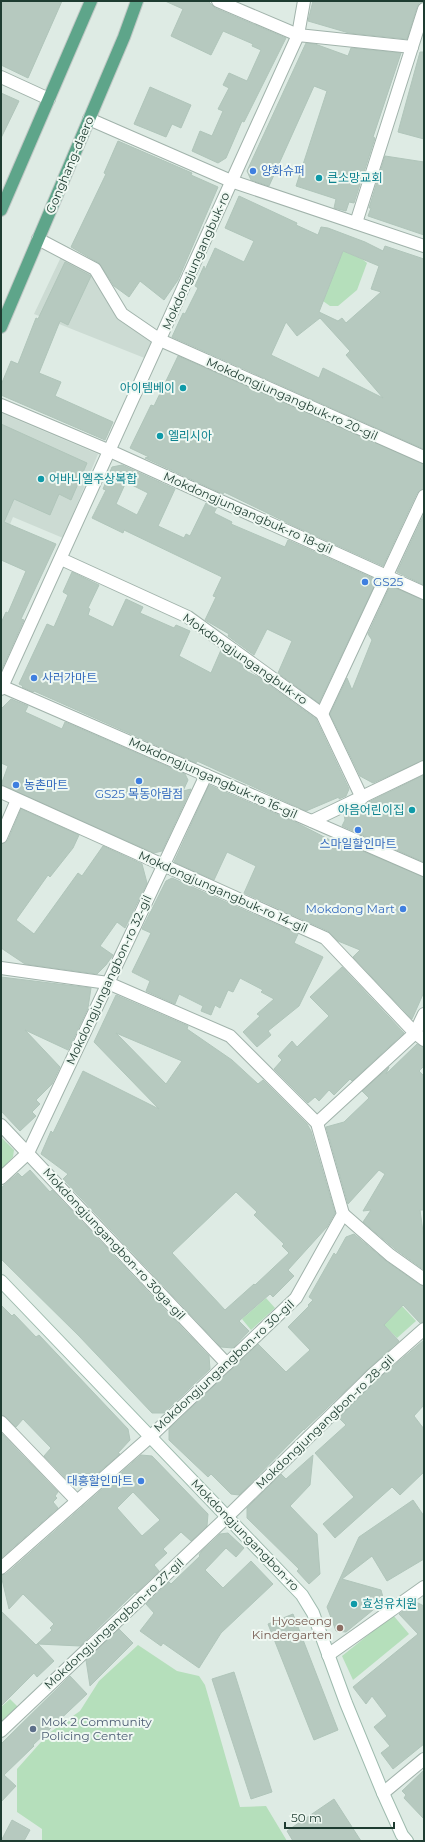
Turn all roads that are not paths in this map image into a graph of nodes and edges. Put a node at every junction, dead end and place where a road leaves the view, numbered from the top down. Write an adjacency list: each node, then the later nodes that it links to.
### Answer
1 (91, 1): 9 (main road)
2 (137, 1): 10 (main road, Gonghang-daero)
3 (218, 1): 6 (street)
4 (304, 1): 6 (street, Mokdongjungangbuk-ro)
5 (424, 9): 7 (street)
6 (298, 35): 7 (street); 11 (street, Mokdongjungangbuk-ro)
7 (412, 47): 13 (street)
8 (1, 77): 9 (street)
9 (49, 99): 12 (main road)
10 (89, 119): 11 (street, Mokdongjungangbuk-ro); 14 (main road, Gonghang-daero)
11 (232, 181): 13 (street); 17 (street, Mokdongjungangbuk-ro)
12 (1, 210)
13 (356, 223): 15 (street)
14 (38, 239): 16 (main road, Gonghang-daero); 17 (street, Mokdongjungangbuk-ro)
15 (424, 246)
16 (1, 328)
17 (160, 340): 19 (street, Mokdongjungangbuk-ro); 20 (street, Mokdongjungangbuk-ro 20-gil)
18 (1, 405): 19 (street)
19 (110, 451): 22 (street, Mokdongjungangbuk-ro); 23 (street, Mokdongjungangbuk-ro 18-gil)
20 (424, 457)
21 (424, 496): 23 (street)
22 (61, 559): 25 (street, Mokdongjungangbuk-ro); 26 (street, Mokdongjungangbuk-ro)
23 (386, 576): 24 (street, Mokdongjungangbuk-ro 18-gil); 26 (street)
24 (424, 593)
25 (2, 687): 28 (street, Mokdongjungangbuk-ro 16-gil)
26 (322, 714): 30 (street, Mokdongjungangbuk-ro)
27 (424, 767): 30 (street)
28 (206, 775): 32 (street, Mokdongjungangbuk-ro 16-gil); 34 (street, Mokdongjungangbon-ro 32-gil)
29 (1, 792): 31 (street, Mokdongjungangbuk-ro 14-gil)
30 (362, 798): 32 (street)
31 (17, 800): 33 (street); 34 (street, Mokdongjungangbuk-ro 14-gil)
32 (312, 821): 35 (street, Mokdongjungangbuk-ro 16-gil)
33 (1, 837)
34 (163, 865): 37 (street, Mokdongjungangbon-ro 32-gil); 39 (street, Mokdongjungangbuk-ro 14-gil)
35 (424, 870)
36 (1, 968): 37 (street)
37 (108, 983): 40 (street); 42 (street, Mokdongjungangbon-ro 32-gil)
38 (424, 1014): 39 (street)
39 (420, 1036): 40 (street)
40 (317, 1123): 44 (street)
41 (1, 1125): 42 (street, Mokdongjungangbon-ro 30ga-gil)
42 (28, 1153): 43 (street, Mokdongjungangbon-ro 32-gil); 48 (street, Mokdongjungangbon-ro 30ga-gil)
43 (1, 1178)
44 (343, 1214): 45 (street); 48 (street, Mokdongjungangbon-ro 30-gil)
45 (424, 1279)
46 (1, 1282): 50 (street, Mokdongjungangbon-ro)
47 (424, 1329): 52 (street, Mokdongjungangbon-ro 28-gil)
48 (227, 1364): 50 (street, Mokdongjungangbon-ro 30-gil)
49 (1, 1422): 51 (street)
50 (150, 1437): 51 (street, Mokdongjungangbon-ro 30-gil); 52 (street, Mokdongjungangbon-ro)
51 (77, 1501): 53 (street, Mokdongjungangbon-ro 30-gil)
52 (228, 1516): 55 (street, Mokdongjungangbon-ro); 56 (street, Mokdongjungangbon-ro 27-gil)
53 (1, 1568)
54 (424, 1586): 55 (street)
55 (328, 1655): 58 (street, Mokdongjungangbon-ro)
56 (1, 1731)
57 (424, 1759): 58 (street)
58 (383, 1793): 59 (street, Mokdongjungangbon-ro)
59 (407, 1841)

